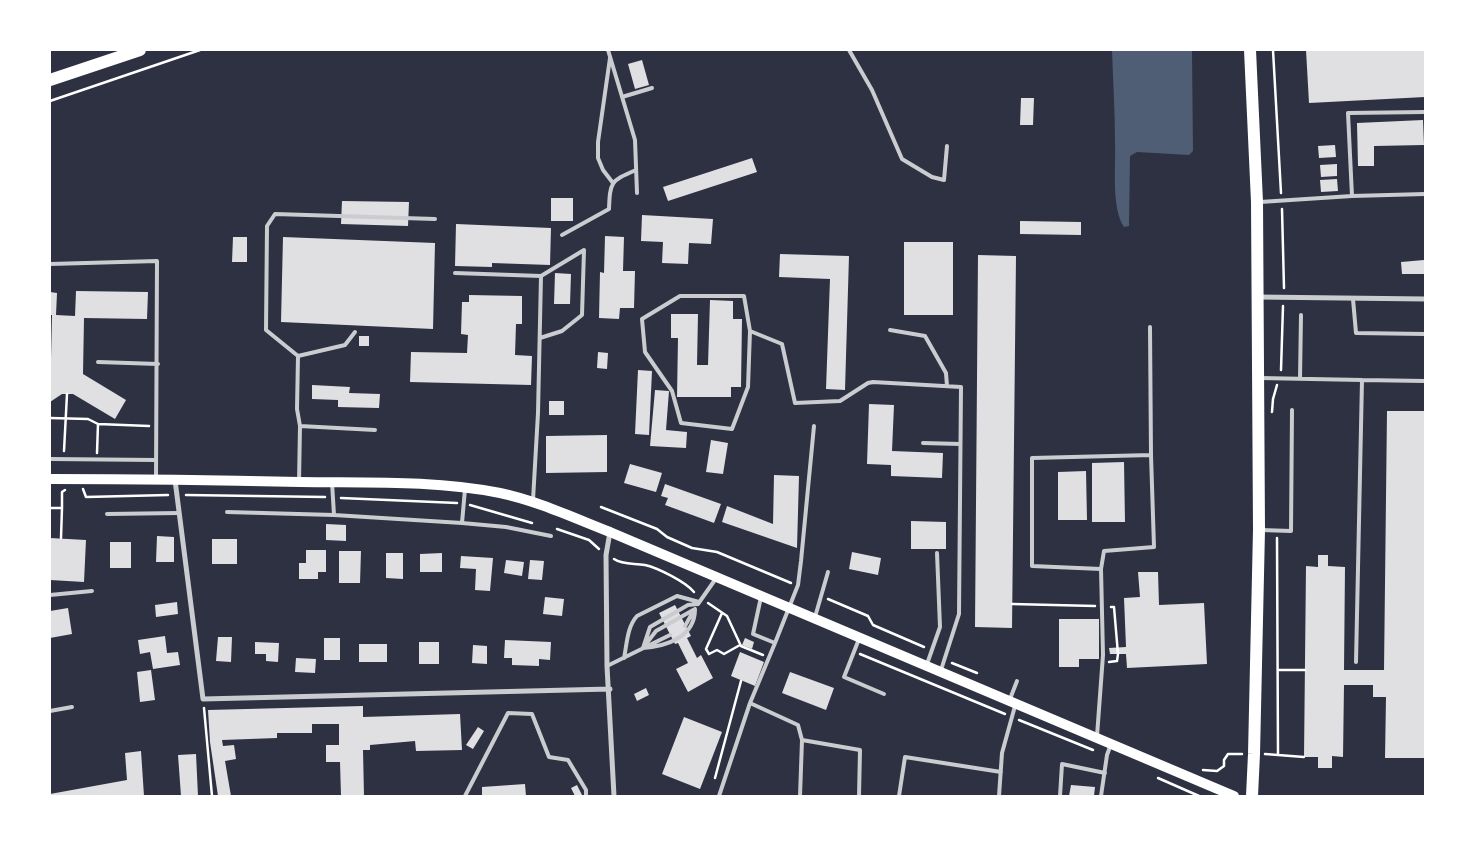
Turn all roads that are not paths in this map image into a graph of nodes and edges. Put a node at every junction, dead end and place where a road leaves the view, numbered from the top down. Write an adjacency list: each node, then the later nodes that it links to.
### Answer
1 (140, 50): 6 (main road)
2 (608, 50): 5 (lane)
3 (849, 50): 10 (lane)
4 (1250, 50): 16 (main road)
5 (610, 56): 8 (lane); 12 (lane)
6 (50, 80)
7 (652, 88): 8 (lane)
8 (622, 97): 11 (lane)
9 (1425, 112): 15 (lane)
10 (947, 146)
11 (636, 170): 12 (lane); 13 (lane)
12 (613, 183): 18 (lane)
13 (637, 192)
14 (1425, 194): 15 (lane)
15 (1352, 196): 16 (lane)
16 (1257, 202): 22 (main road)
17 (435, 219): 32 (lane)
18 (562, 235)
19 (50, 264): 34 (lane)
20 (455, 273): 21 (lane)
21 (541, 276): 31 (lane); 31 (lane)
22 (1258, 297): 23 (street); 35 (main road)
23 (1353, 299): 24 (street); 30 (lane)
24 (1425, 299)
25 (1301, 315): 36 (lane)
26 (1150, 327): 46 (lane)
27 (890, 330): 39 (lane)
28 (750, 331): 28 (lane); 39 (lane)
29 (355, 332): 32 (lane)
30 (1425, 334)
31 (540, 338): 55 (lane)
32 (298, 356): 41 (lane)
33 (98, 362): 34 (lane)
34 (158, 364): 48 (lane)
35 (1257, 378): 36 (lane); 61 (main road)
36 (1300, 379): 37 (lane)
37 (1362, 380): 38 (lane); 81 (lane)
38 (1425, 381)
39 (947, 386): 45 (lane)
40 (1292, 410): 61 (lane)
41 (300, 426): 43 (lane); 52 (lane)
42 (814, 426): 72 (lane)
43 (375, 430)
44 (924, 443): 45 (lane)
45 (960, 444): 84 (lane)
46 (1151, 455): 65 (lane); 65 (lane)
47 (50, 459): 48 (lane)
48 (156, 460): 50 (lane)
49 (50, 479): 50 (main road)
50 (156, 479): 51 (main road)
51 (175, 479): 52 (main road); 57 (street)
52 (299, 482): 53 (main road)
53 (332, 482): 54 (main road); 59 (lane)
54 (465, 487): 55 (main road); 60 (lane)
55 (533, 503): 62 (main road)
56 (227, 512): 59 (lane)
57 (179, 513): 58 (lane); 86 (street)
58 (107, 514)
59 (334, 515): 60 (lane)
60 (462, 523): 63 (lane)
61 (1258, 530): 108 (main road)
62 (610, 532): 67 (main road); 82 (street)
63 (551, 536)
64 (937, 553): 83 (lane)
65 (1101, 569): 92 (lane)
66 (828, 572): 74 (lane)
67 (717, 577): 70 (main road); 71 (lane)
68 (92, 591): 69 (lane)
69 (50, 595)
70 (762, 596): 72 (main road); 78 (lane)
71 (699, 602): 73 (lane); 79 (lane); 80 (lane)
72 (788, 607): 74 (main road); 78 (lane)
73 (695, 609): 75 (lane); 79 (lane); 79 (lane)
74 (814, 619): 77 (main road)
75 (686, 626)
76 (670, 635): 79 (lane)
77 (859, 639): 83 (main road); 87 (lane)
78 (774, 643): 89 (lane)
79 (644, 648): 80 (lane)
80 (624, 658): 82 (lane)
81 (1356, 662)
82 (607, 666): 86 (street)
83 (926, 666): 84 (main road)
84 (940, 672): 88 (main road)
85 (1017, 681): 88 (lane)
86 (610, 689): 99 (street)
87 (884, 694)
88 (1013, 702): 92 (main road); 95 (lane)
89 (750, 703): 93 (lane); 100 (lane)
90 (72, 707): 91 (lane)
91 (50, 711)
92 (1096, 738): 94 (main road)
93 (802, 740): 101 (lane); 102 (lane)
94 (1111, 744): 96 (lane); 107 (main road)
95 (1001, 772): 103 (lane); 104 (lane)
96 (1105, 773): 105 (lane); 106 (lane)
97 (465, 796): 98 (lane)
98 (586, 796)
99 (614, 796)
100 (719, 796)
101 (800, 796)
102 (859, 796)
103 (899, 796)
104 (999, 796)
105 (1060, 796)
106 (1101, 796)
107 (1234, 796)
108 (1252, 796)

